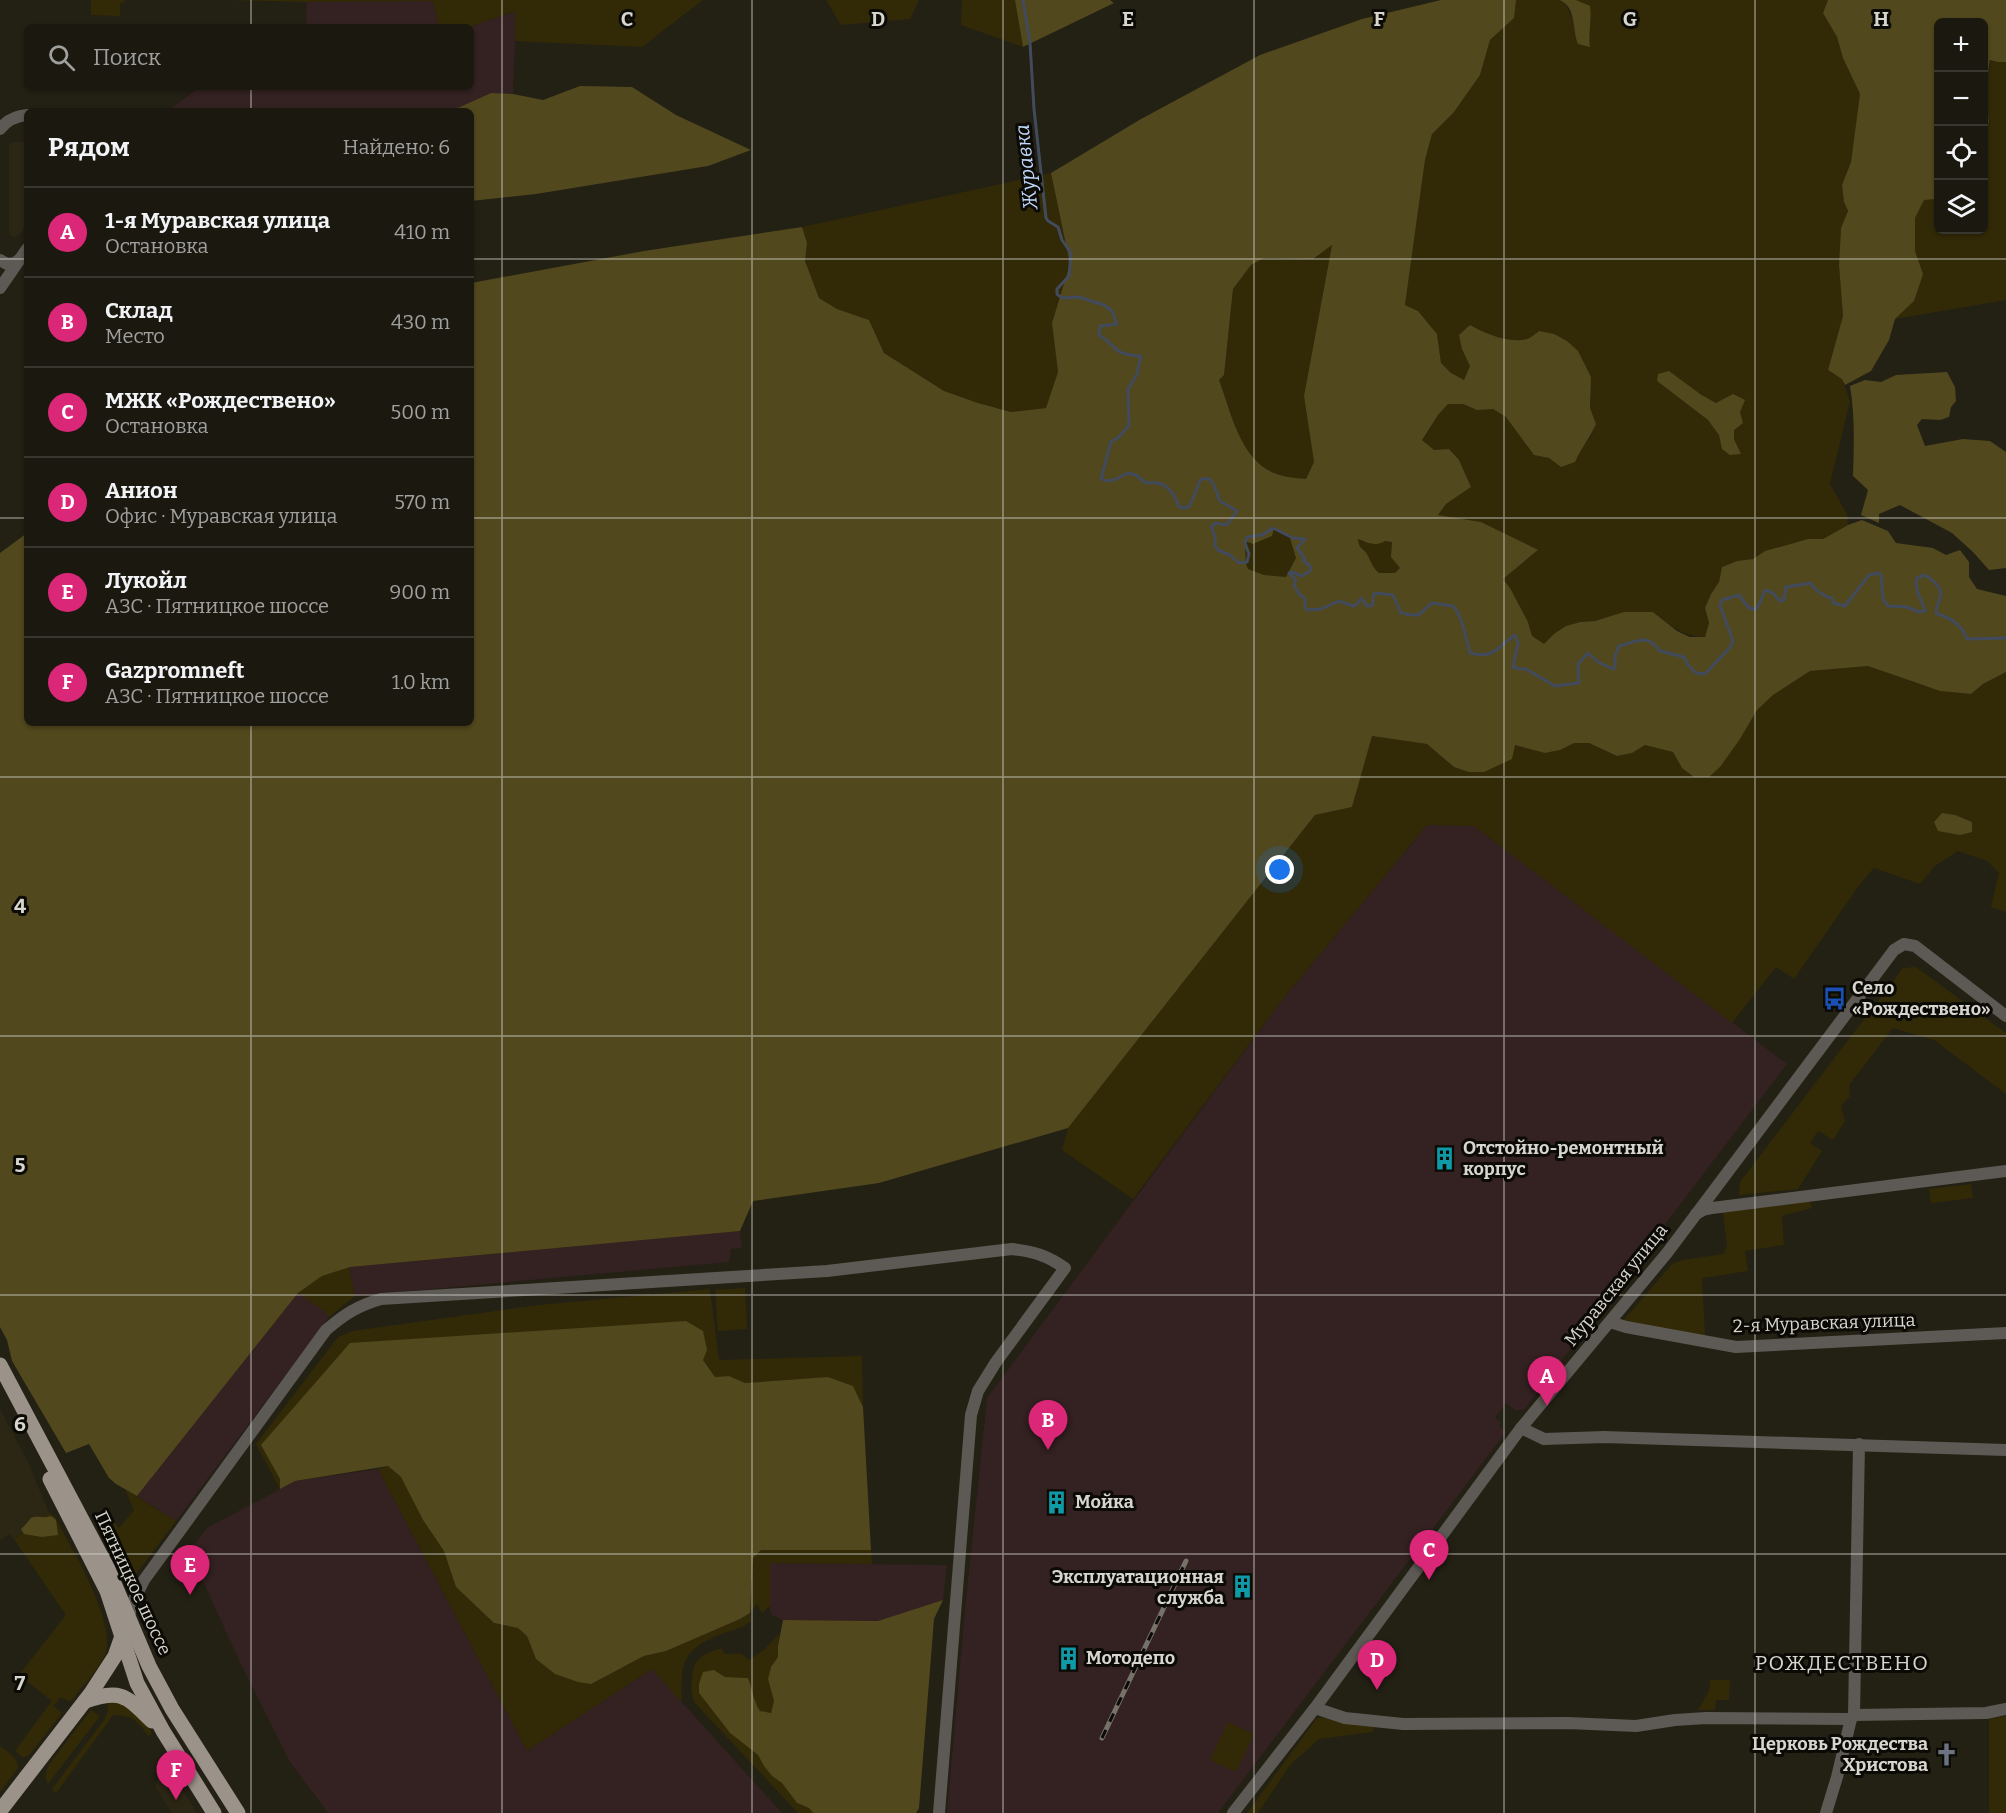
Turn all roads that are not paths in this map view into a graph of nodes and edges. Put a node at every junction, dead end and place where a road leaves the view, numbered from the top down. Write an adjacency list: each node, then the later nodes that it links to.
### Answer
1 (24, 115): 2 (street)
2 (0, 129)
3 (23, 254): 4 (street); 5 (street)
4 (0, 260)
5 (0, 288)
6 (2006, 1016): 8 (street, Муравская улица)
7 (2006, 1171): 8 (street)
8 (1694, 1215): 9 (street, Муравская улица)
9 (1610, 1322): 10 (street, 2-я Муравская улица); 13 (street, Муравская улица)
10 (2006, 1333)
11 (0, 1365): 16 (main road, Пятницкое шоссе)
12 (0, 1386): 17 (main road, Пятницкое шоссе)
13 (1521, 1428): 14 (street); 20 (street, Муравская улица)
14 (1859, 1444): 15 (street); 22 (street)
15 (2006, 1450)
16 (129, 1616): 17 (main road); 18 (main road, Пятницкое шоссе); 27 (street)
17 (121, 1647): 18 (main road); 19 (main road); 23 (main road, Пятницкое шоссе)
18 (149, 1666): 26 (main road, Пятницкое шоссе)
19 (85, 1701): 23 (main road); 24 (main road)
20 (1315, 1708): 22 (street); 28 (street, Муравская улица)
21 (2006, 1708): 22 (street)
22 (1852, 1717): 29 (street)
23 (163, 1731): 25 (main road, Пятницкое шоссе)
24 (0, 1811)
25 (214, 1813)
26 (238, 1813)
27 (939, 1813)
28 (1233, 1813)
29 (1826, 1813)

